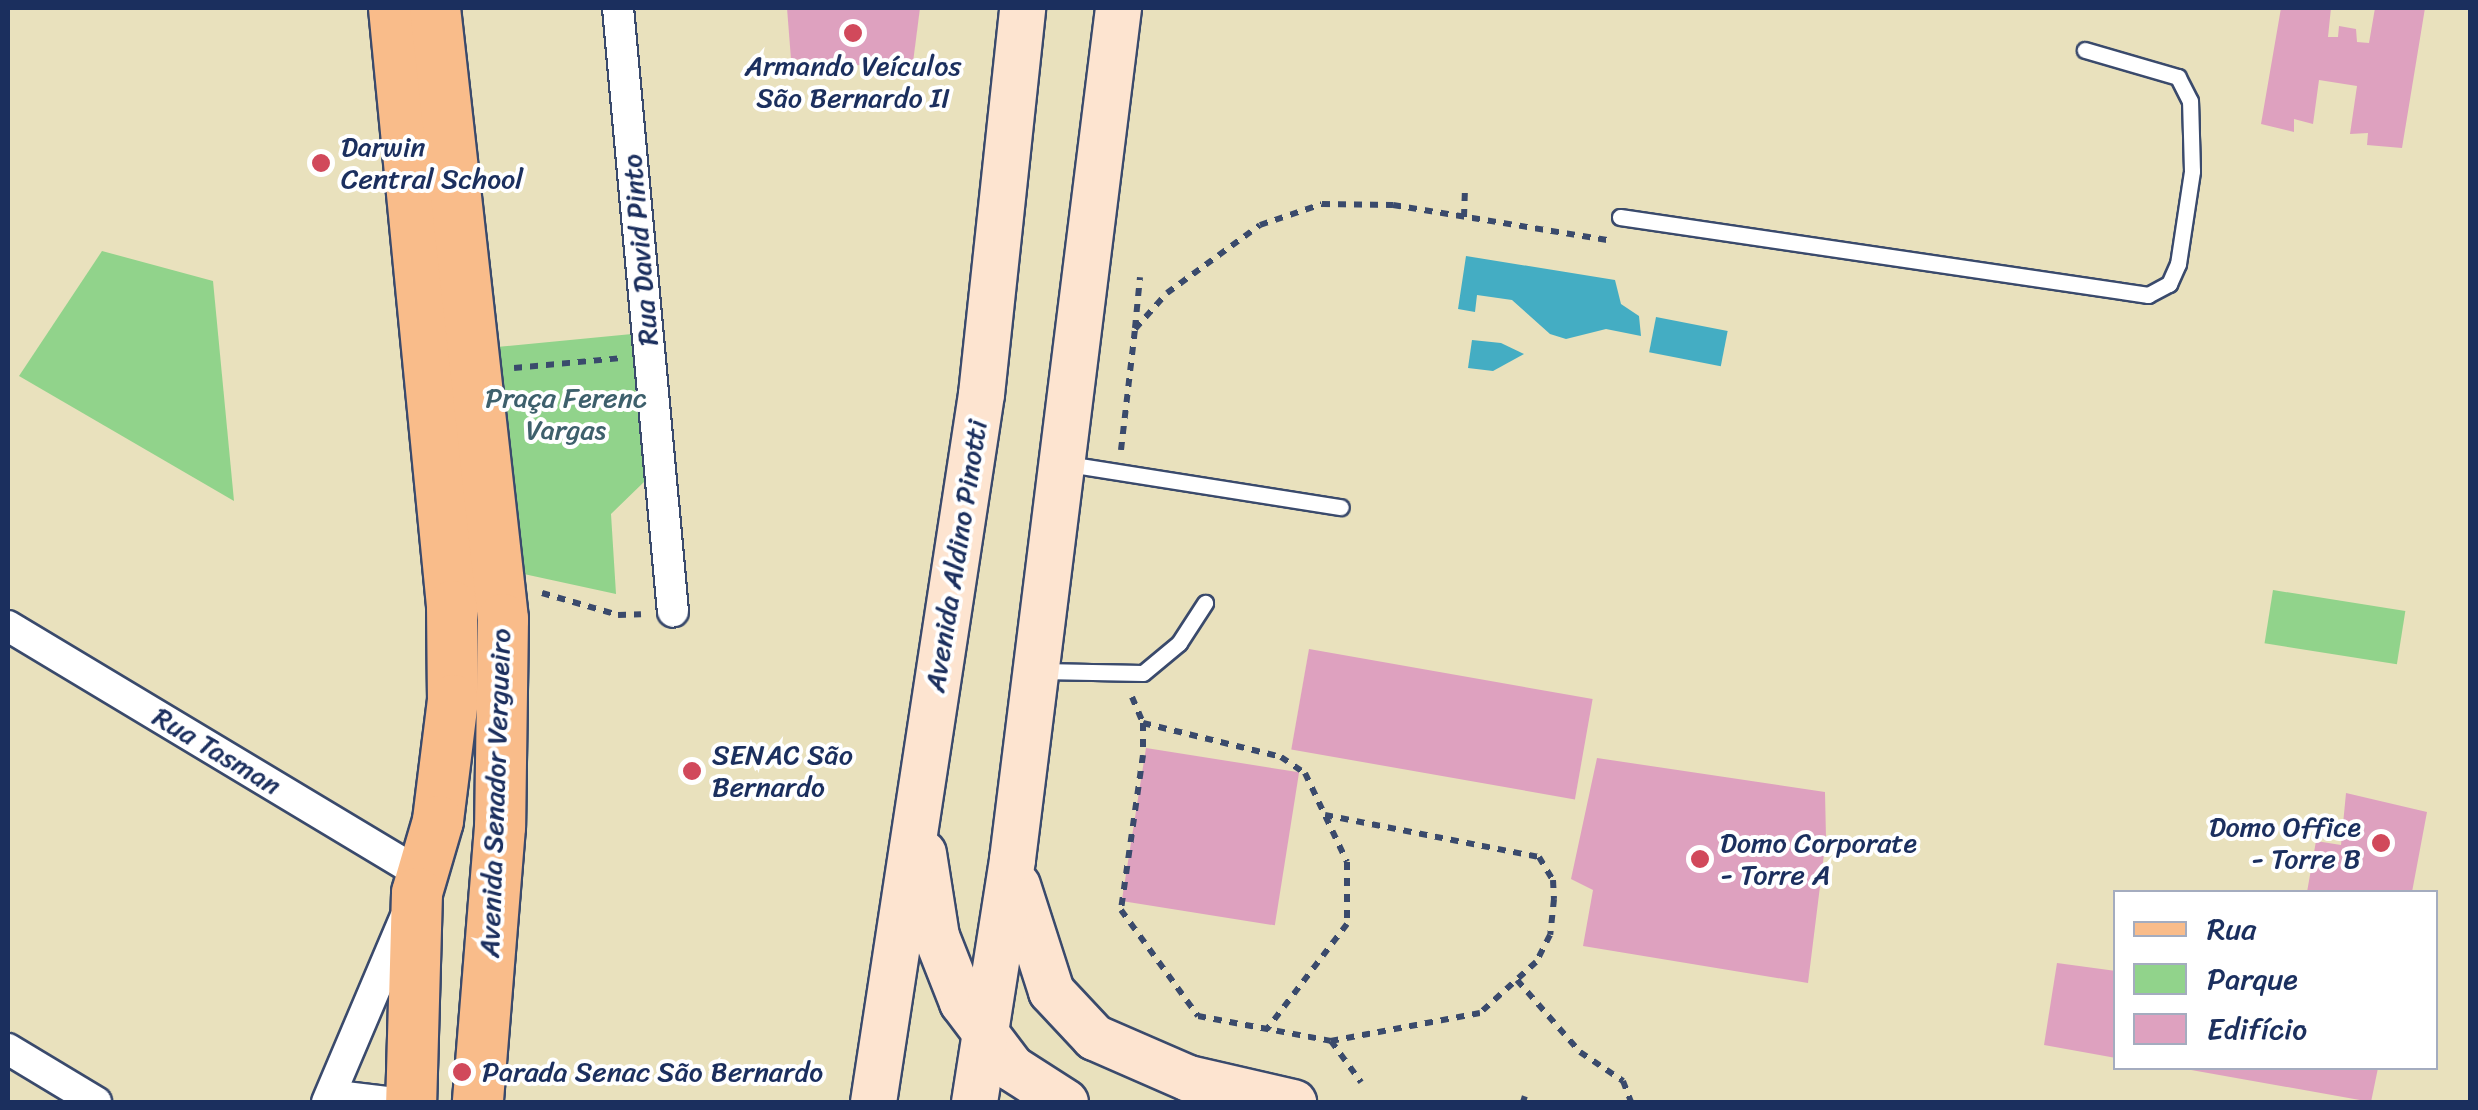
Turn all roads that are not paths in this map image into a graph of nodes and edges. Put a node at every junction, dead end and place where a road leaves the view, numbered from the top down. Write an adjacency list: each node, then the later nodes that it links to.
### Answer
1 (394, 8): 16 (main road, Avenida Senador Vergueiro)
2 (436, 8): 24 (main road, Avenida Senador Vergueiro)
3 (618, 8): 11 (street, Rua David Pinto)
4 (1022, 8): 14 (main road, Avenida Aldino Pinotti)
5 (1118, 8): 8 (main road)
6 (2085, 50): 7 (lane)
7 (1620, 216)
8 (1064, 463): 9 (lane); 13 (main road)
9 (1341, 507)
10 (1204, 603): 13 (lane)
11 (673, 612)
12 (8, 626): 16 (street, Rua Tasman)
13 (1037, 671): 15 (main road)
14 (918, 816): 17 (main road); 25 (main road, Avenida Aldino Pinotti)
15 (1012, 858): 17 (main road); 28 (main road)
16 (423, 882): 20 (street, Avenida Senador Vergueiro); 23 (main road, Avenida Senador Vergueiro)
17 (986, 1038): 26 (main road); 27 (main road)
18 (8, 1049): 19 (street)
19 (96, 1102)
20 (327, 1102)
21 (340, 1102): 22 (street)
22 (386, 1102)
23 (411, 1102)
24 (478, 1102)
25 (873, 1102)
26 (974, 1102)
27 (1065, 1102)
28 (1293, 1102)

